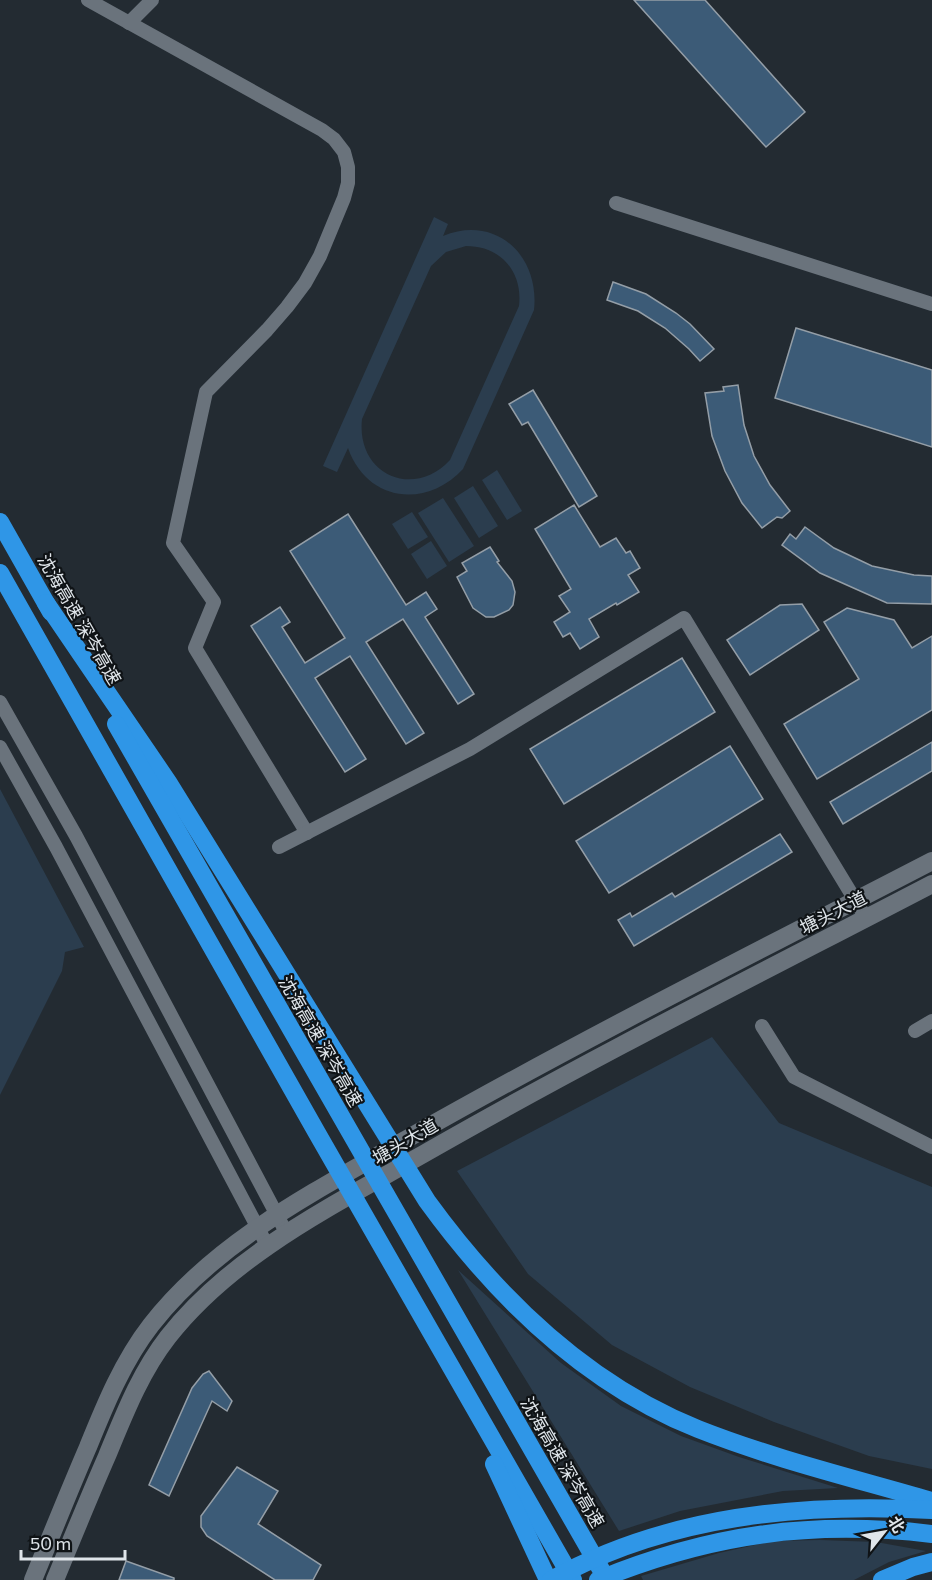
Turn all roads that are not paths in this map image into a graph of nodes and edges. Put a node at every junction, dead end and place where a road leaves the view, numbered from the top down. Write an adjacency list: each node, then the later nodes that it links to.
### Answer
1 (88, 0): 3 (street)
2 (152, 0): 3 (street)
3 (129, 23): 11 (street)
4 (616, 203): 5 (street)
5 (932, 304)
6 (0, 522): 8 (highway, 沈海高速 深岑高速)
7 (0, 573): 27 (highway)
8 (46, 603): 25 (highway); 35 (highway, 沈海高速 深岑高速)
9 (0, 702): 21 (street)
10 (0, 747): 22 (street)
11 (307, 833): 12 (street); 15 (street)
12 (279, 847)
13 (932, 861): 15 (main road, 塘头大道)
14 (932, 884): 16 (main road, 塘头大道)
15 (856, 900): 16 (street); 21 (main road, 塘头大道)
16 (866, 918): 23 (main road, 塘头大道)
17 (932, 1021): 19 (street)
18 (762, 1026): 20 (street)
19 (915, 1031)
20 (932, 1146)
21 (277, 1216): 22 (main road, 塘头大道); 23 (street)
22 (258, 1228): 24 (street); 30 (main road, 塘头大道)
23 (287, 1234): 24 (main road, 塘头大道)
24 (268, 1247): 31 (main road, 塘头大道)
25 (932, 1501)
26 (932, 1510): 32 (highway)
27 (533, 1528): 32 (highway); 33 (highway)
28 (932, 1534): 34 (highway)
29 (932, 1562): 36 (highway)
30 (33, 1580)
31 (55, 1580)
32 (549, 1580)
33 (573, 1580)
34 (598, 1580)
35 (607, 1580)
36 (882, 1580)

